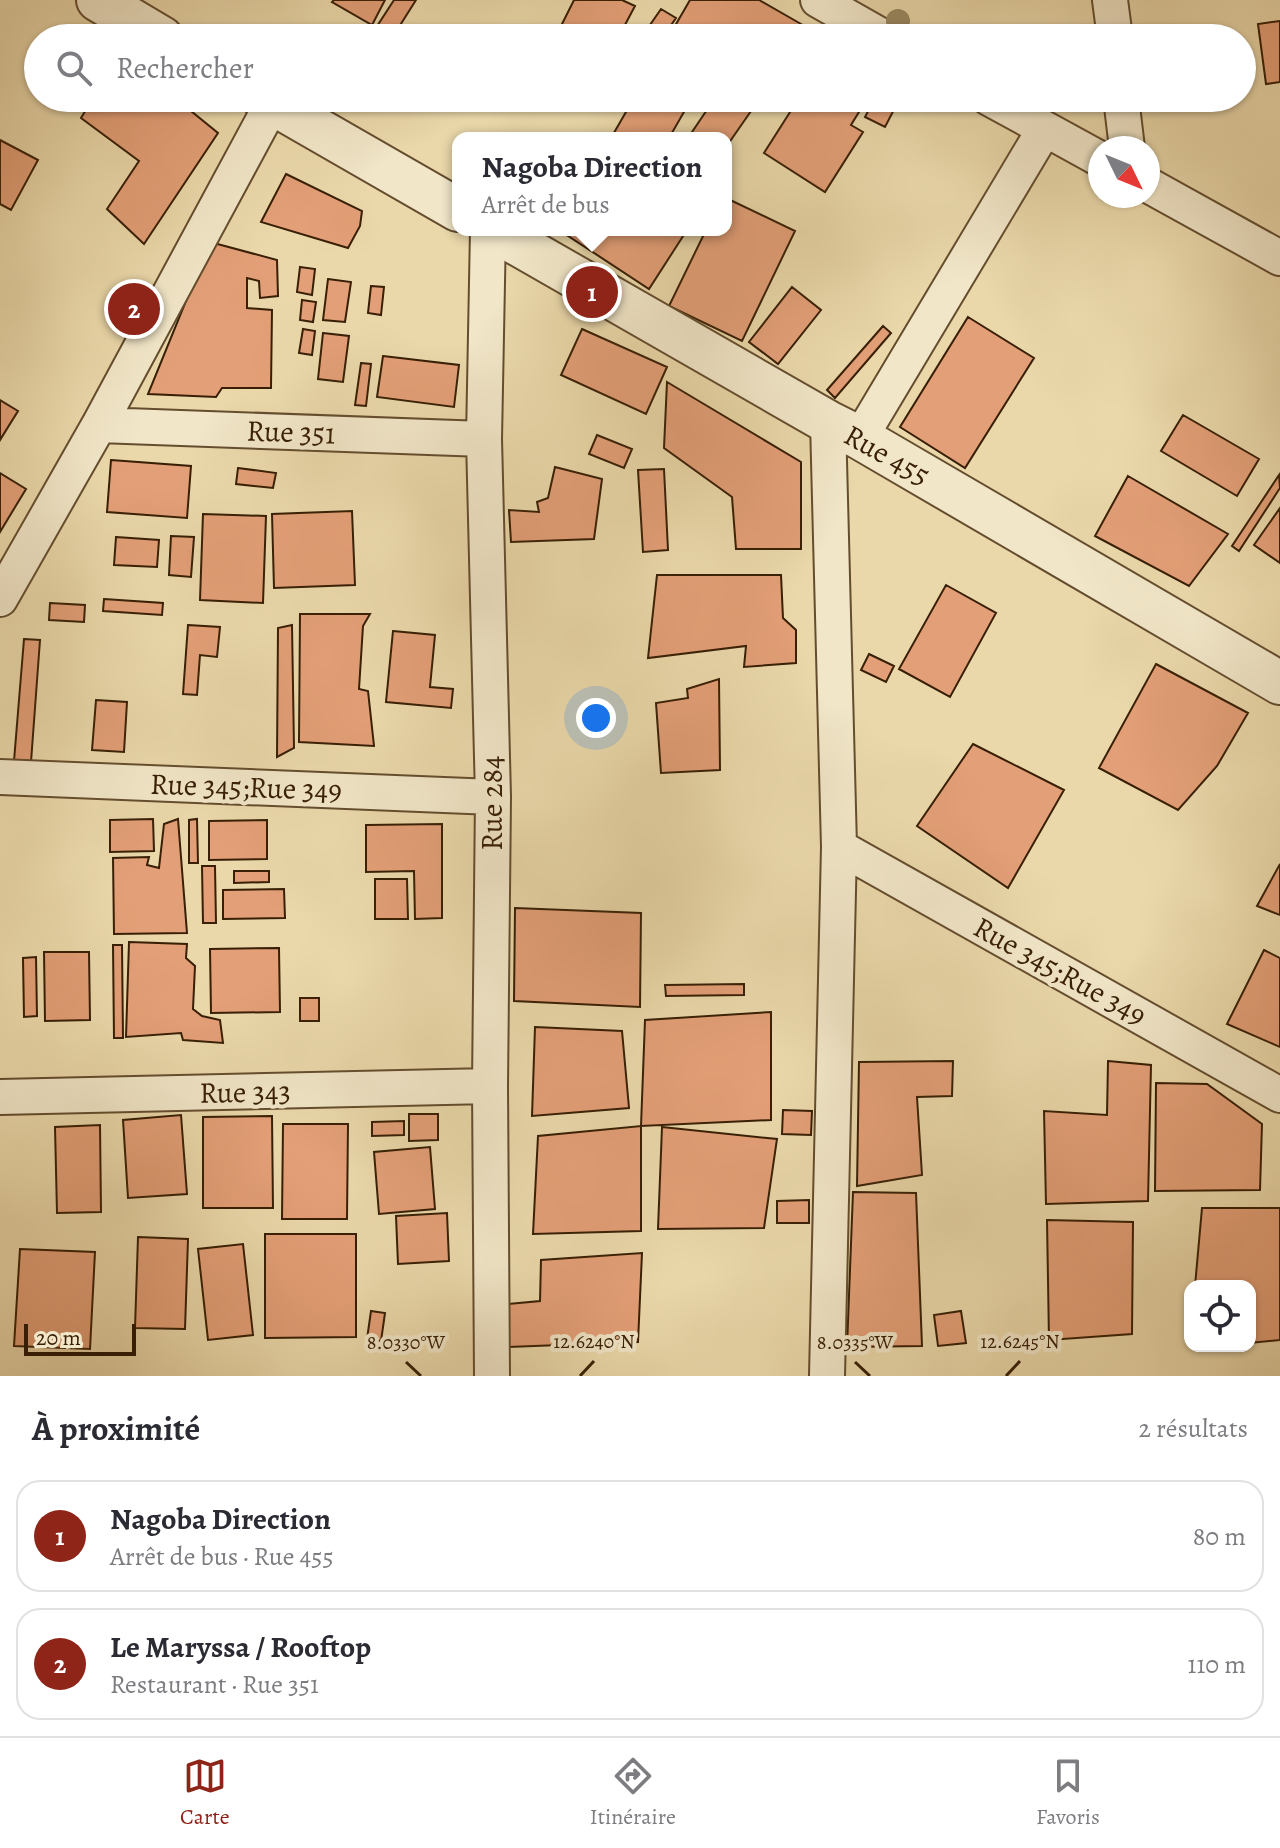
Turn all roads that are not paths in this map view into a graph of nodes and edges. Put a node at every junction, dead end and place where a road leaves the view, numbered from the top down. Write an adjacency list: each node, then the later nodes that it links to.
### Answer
1 (98, 0): 4 (street)
2 (819, 0): 5 (street)
3 (1110, 0): 6 (street)
4 (138, 24)
5 (861, 24)
6 (1113, 24)
7 (262, 112): 19 (street)
8 (287, 112): 15 (street)
9 (1013, 112): 11 (street)
10 (1123, 112): 12 (street)
11 (1044, 130): 13 (street); 20 (street)
12 (1126, 136)
13 (1088, 153)
14 (1160, 192): 18 (street)
15 (452, 207)
16 (491, 236): 21 (street, Rue 284)
17 (502, 236): 20 (street, Rue 455)
18 (1280, 258)
19 (99, 425): 21 (street, Rue 351); 22 (street)
20 (844, 430): 23 (street, Rue 455); 26 (street)
21 (484, 439): 25 (street, Rue 284)
22 (0, 599)
23 (1280, 683)
24 (0, 777): 25 (street, Rue 345;Rue 349)
25 (493, 797): 27 (street, Rue 284)
26 (839, 847): 28 (street, Rue 345;Rue 349); 31 (street)
27 (490, 1086): 29 (street, Rue 343); 30 (street, Rue 284)
28 (1280, 1095)
29 (0, 1097)
30 (492, 1376)
31 (827, 1376)

